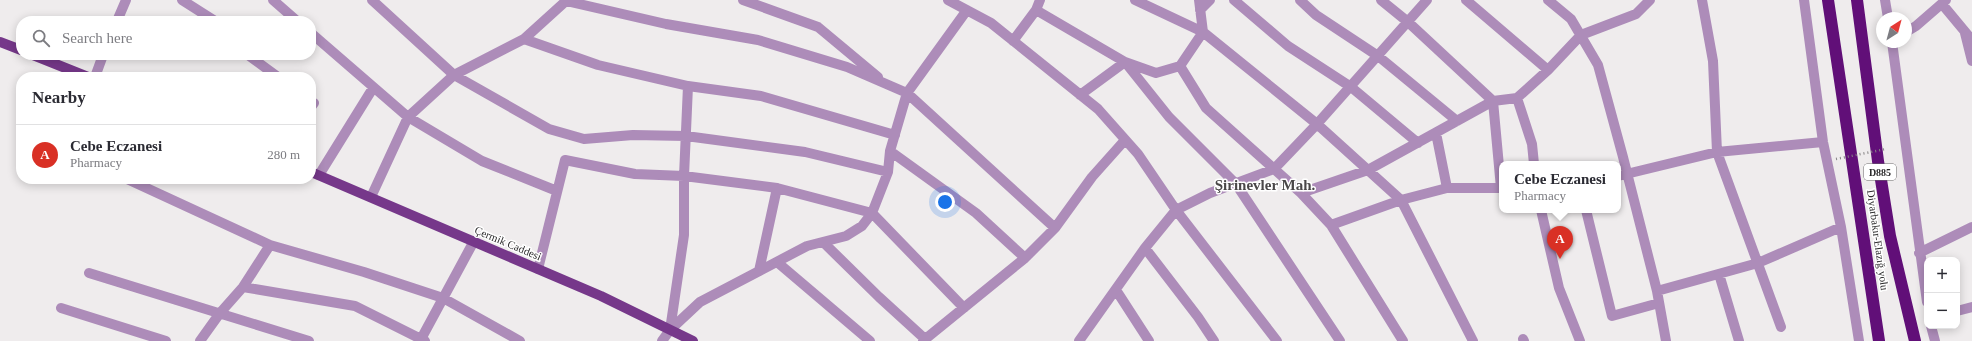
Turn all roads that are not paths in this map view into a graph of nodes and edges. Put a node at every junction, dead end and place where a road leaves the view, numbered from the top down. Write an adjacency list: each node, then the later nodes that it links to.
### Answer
1 (126, 0): 28 (street)
2 (182, 0): 29 (street)
3 (273, 0): 30 (street)
4 (372, 0): 54 (street)
5 (744, 0): 55 (street)
6 (948, 0): 24 (street)
7 (1040, 0): 26 (street)
8 (1135, 0): 34 (street)
9 (1210, 0): 25 (street)
10 (1234, 0): 57 (street)
11 (1300, 0): 43 (street)
12 (1381, 0): 31 (street)
13 (1427, 0): 31 (street)
14 (1466, 0): 50 (street)
15 (1548, 0): 35 (street)
16 (1650, 0): 35 (street)
17 (1702, 0): 73 (street)
18 (1804, 0): 70 (street)
19 (1828, 0): 147 (highway, Diyarbakır-Elazığ yolu / D885)
20 (1857, 0): 148 (highway, Diyarbakır-Elazığ yolu / D885)
21 (1885, 0): 27 (street)
22 (567, 1): 37 (street); 55 (street)
23 (1944, 2): 32 (street); 33 (street)
24 (962, 5): 39 (street); 59 (street)
25 (1200, 5): 34 (street)
26 (1036, 10): 39 (street); 48 (street)
27 (1887, 12)
28 (119, 16)
29 (207, 16)
30 (291, 16)
31 (1408, 22): 43 (street); 62 (street)
32 (1912, 28)
33 (1965, 31): 38 (street); 47 (street)
34 (1203, 32): 49 (street); 65 (street)
35 (1581, 35): 50 (street); 75 (street)
36 (316, 37): 58 (street)
37 (524, 39): 54 (street); 56 (street)
38 (1972, 40)
39 (1013, 41): 60 (street)
40 (0, 42): 41 (main road)
41 (16, 48)
42 (1893, 48): 105 (street)
43 (1378, 56): 57 (street); 64 (street)
44 (46, 60): 51 (main road)
45 (101, 60): 52 (street)
46 (255, 60): 53 (street)
47 (1972, 61)
48 (1125, 62): 49 (street); 60 (street); 85 (street)
49 (1180, 66): 77 (street)
50 (1548, 70): 61 (street)
51 (76, 72)
52 (97, 72)
53 (271, 72)
54 (454, 75): 63 (street); 68 (street)
55 (887, 85): 59 (street)
56 (688, 86): 67 (street); 68 (street)
57 (1351, 87): 65 (street); 71 (street)
58 (373, 88): 63 (street); 79 (street)
59 (907, 94): 67 (street); 100 (street)
60 (1080, 95): 69 (street)
61 (1517, 98): 62 (street); 74 (street)
62 (1493, 101): 64 (street); 76 (street)
63 (408, 117): 89 (street); 91 (street)
64 (1457, 121): 66 (street)
65 (1317, 124): 77 (street); 78 (street)
66 (1436, 133): 71 (street); 87 (street)
67 (895, 134): 72 (street)
68 (686, 136): 80 (street); 83 (street)
69 (1125, 140): 93 (street); 100 (street)
70 (1823, 142): 73 (street); 98 (street)
71 (1418, 143): 78 (street)
72 (890, 151): 80 (street); 106 (street)
73 (1717, 152): 82 (street); 108 (street)
74 (1534, 161)
75 (1620, 161)
76 (1499, 166)
77 (1274, 169): 85 (street); 90 (street)
78 (1368, 170): 90 (street); 92 (street)
79 (316, 172)
80 (888, 172): 94 (street)
81 (316, 173): 91 (main road, Çermik Caddesi)
82 (1623, 175): 115 (street)
83 (684, 176): 86 (street); 89 (street); 126 (street)
84 (138, 184): 103 (street)
85 (1236, 184): 93 (street); 140 (street)
86 (777, 188): 94 (street); 110 (street)
87 (1447, 188): 88 (street); 92 (street)
88 (1499, 188)
89 (557, 191): 109 (street)
90 (1301, 193): 97 (street)
91 (371, 197): 101 (main road, Çermik Caddesi)
92 (1401, 200): 97 (street); 142 (street)
93 (1176, 210): 104 (street); 139 (street)
94 (872, 213): 102 (street); 121 (street)
95 (1542, 213): 143 (street)
96 (1587, 213): 118 (street)
97 (1331, 225): 141 (street)
98 (1841, 227): 108 (street); 146 (street)
99 (1972, 227): 105 (street)
100 (1054, 228): 106 (street)
101 (474, 241): 109 (main road, Çermik Caddesi); 117 (street)
102 (823, 242): 107 (street); 128 (street)
103 (270, 245): 113 (street); 117 (street)
104 (1145, 248): 114 (street); 138 (street)
105 (1919, 253): 116 (street)
106 (1025, 258): 121 (street)
107 (777, 262): 110 (street); 135 (street)
108 (1758, 263): 112 (street); 124 (street)
109 (538, 268): 126 (main road, Çermik Caddesi)
110 (759, 271): 126 (street)
111 (89, 273): 123 (street)
112 (1719, 274): 115 (street); 145 (street)
113 (243, 287): 123 (street); 127 (street)
114 (1116, 290): 136 (street); 137 (street)
115 (1657, 291): 118 (street)
116 (1926, 293)
117 (443, 298): 127 (street); 132 (street)
118 (1659, 303): 144 (street)
119 (1972, 306): 122 (street)
120 (61, 308): 129 (street)
121 (964, 308): 128 (street)
122 (1960, 310)
123 (220, 313): 130 (street); 131 (street)
124 (1781, 327)
125 (1932, 329): 149 (street)
126 (670, 330): 133 (street); 134 (main road, Çermik Caddesi)
127 (422, 340)
128 (924, 340)
129 (166, 341)
130 (200, 341)
131 (309, 341)
132 (520, 341)
133 (662, 341)
134 (693, 341)
135 (870, 341)
136 (1079, 341)
137 (1149, 341)
138 (1214, 341)
139 (1277, 341)
140 (1340, 341)
141 (1403, 341)
142 (1473, 341)
143 (1580, 341)
144 (1666, 341)
145 (1739, 341)
146 (1859, 341)
147 (1880, 341)
148 (1915, 341)
149 (1935, 341)

